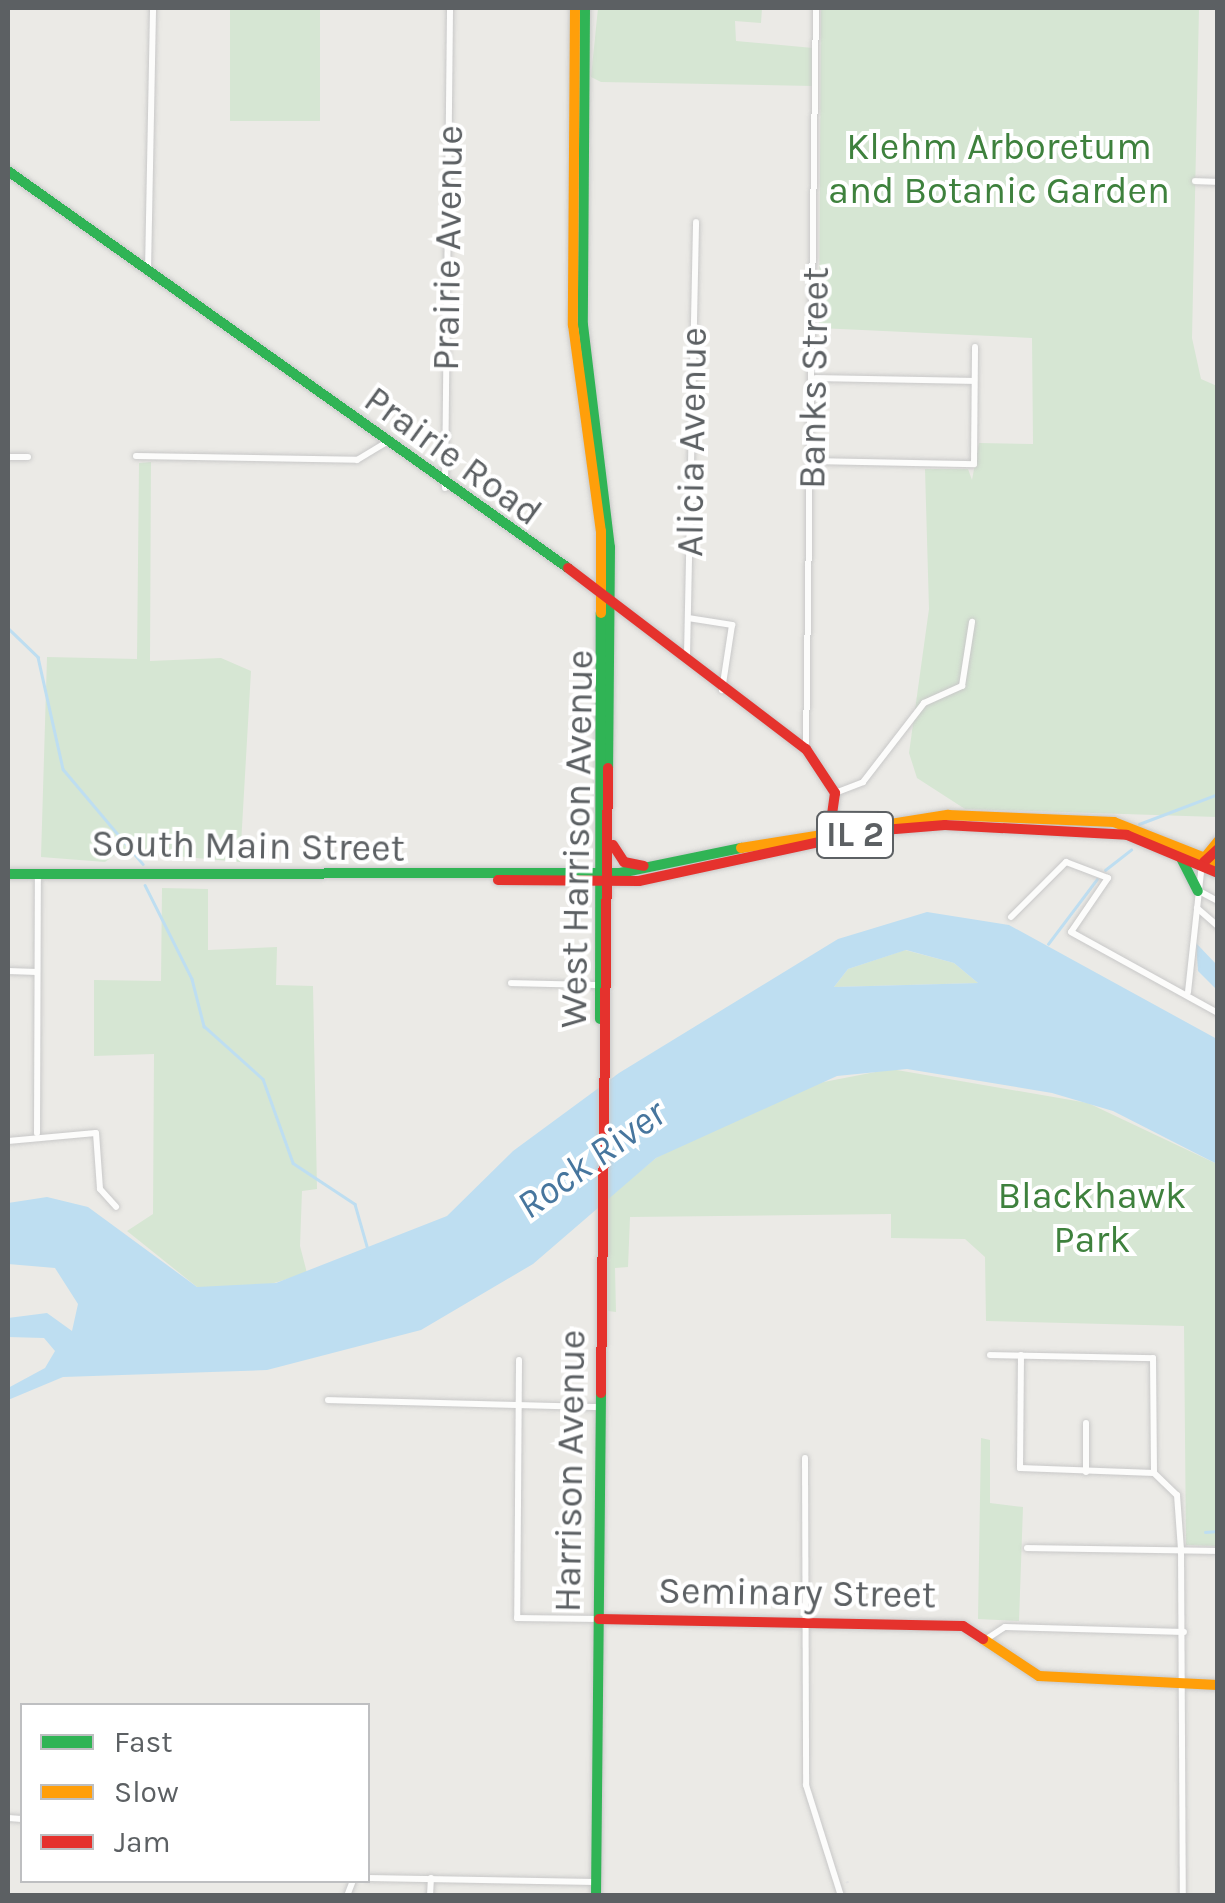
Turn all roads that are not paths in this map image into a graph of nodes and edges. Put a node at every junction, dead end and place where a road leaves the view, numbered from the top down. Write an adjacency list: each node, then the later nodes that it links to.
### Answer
1 (152, 8): 10 (street)
2 (450, 8): 19 (street, Prairie Avenue)
3 (575, 8): 20 (main road)
4 (585, 8): 20 (main road)
5 (816, 8): 12 (street, Banks Street)
6 (8, 172): 10 (main road, Prairie Road)
7 (1194, 182): 8 (street)
8 (1218, 182)
9 (696, 222): 21 (street, Alicia Avenue)
10 (148, 272): 14 (main road, Prairie Road)
11 (975, 347): 13 (street)
12 (816, 378): 13 (street); 18 (street, Banks Street)
13 (974, 381): 18 (street)
14 (384, 444): 15 (street); 19 (main road, Prairie Road)
15 (136, 456)
16 (8, 457): 17 (street)
17 (28, 457)
18 (814, 461): 25 (street, Banks Street)
19 (445, 488): 20 (main road, Prairie Road)
20 (605, 596): 23 (main road, Prairie Road); 26 (main road, West Harrison Avenue); 29 (main road, West Harrison Avenue)
21 (688, 618): 23 (street, Alicia Avenue); 24 (street)
22 (972, 622): 27 (street)
23 (687, 661): 24 (main road, Prairie Road)
24 (722, 690): 25 (main road, Prairie Road)
25 (806, 749): 27 (main road, Prairie Road)
26 (600, 760): 36 (main road); 41 (main road, West Harrison Avenue)
27 (835, 793): 28 (main road, Prairie Road)
28 (838, 809): 30 (main road); 31 (main road)
29 (610, 821): 35 (main road); 41 (main road, West Harrison Avenue)
30 (854, 824): 31 (main road, South Main Street / IL 2); 34 (main road, South Main Street / IL 2)
31 (828, 830): 35 (main road, South Main Street / IL 2)
32 (1096, 830): 34 (main road, South Main Street / IL 2); 43 (main road, South Main Street / IL 2); 44 (main road)
33 (1218, 841): 34 (main road)
34 (1210, 857): 39 (main road, South Main Street / IL 2); 44 (street)
35 (708, 858): 41 (main road, South Main Street / IL 2)
36 (563, 873): 40 (main road, South Main Street / IL 2); 41 (main road, South Main Street / IL 2)
37 (8, 874): 38 (main road, South Main Street / IL 2)
38 (38, 874): 40 (main road, South Main Street / IL 2); 51 (street)
39 (1218, 874)
40 (488, 878): 42 (main road, South Main Street / IL 2)
41 (605, 879): 42 (main road, South Main Street / IL 2); 43 (main road, South Main Street / IL 2); 48 (main road, West Harrison Avenue); 53 (main road, West Harrison Avenue)
42 (507, 882): 48 (main road)
43 (639, 882): 53 (main road)
44 (1198, 890): 45 (street); 46 (street)
45 (1218, 901)
46 (1198, 908): 49 (street); 54 (street)
47 (1011, 917): 54 (street)
48 (600, 926): 53 (main road, West Harrison Avenue)
49 (1218, 926)
50 (8, 971): 51 (street)
51 (37, 972): 57 (street)
52 (511, 983): 53 (street)
53 (606, 983): 56 (main road, West Harrison Avenue)
54 (1188, 992): 55 (street)
55 (1218, 1013)
56 (604, 1047): 65 (main road, Harrison Avenue)
57 (37, 1133): 58 (street); 59 (street)
58 (8, 1141)
59 (116, 1207)
60 (990, 1355): 61 (street)
61 (1021, 1355): 68 (street); 69 (street)
62 (518, 1360): 64 (street)
63 (328, 1400): 64 (street)
64 (519, 1406): 65 (street); 73 (street)
65 (601, 1407): 73 (main road, Harrison Avenue)
66 (1086, 1423): 68 (street)
67 (805, 1458): 74 (street)
68 (1086, 1472): 69 (street)
69 (1154, 1473): 71 (street)
70 (1027, 1548): 71 (street)
71 (1181, 1549): 72 (street); 75 (street)
72 (1218, 1551)
73 (599, 1619): 74 (main road, Seminary Street); 81 (main road, Harrison Avenue)
74 (803, 1621): 76 (main road, Seminary Street); 84 (street)
75 (1184, 1632): 76 (street); 77 (street)
76 (988, 1638): 77 (main road, Seminary Street)
77 (1184, 1678): 78 (main road, Seminary Street); 85 (street)
78 (1218, 1684)
79 (370, 1878): 80 (street)
80 (431, 1878): 81 (street); 82 (street)
81 (596, 1882): 83 (main road, Harrison Avenue)
82 (430, 1896)
83 (596, 1896)
84 (841, 1896)
85 (1183, 1896)

